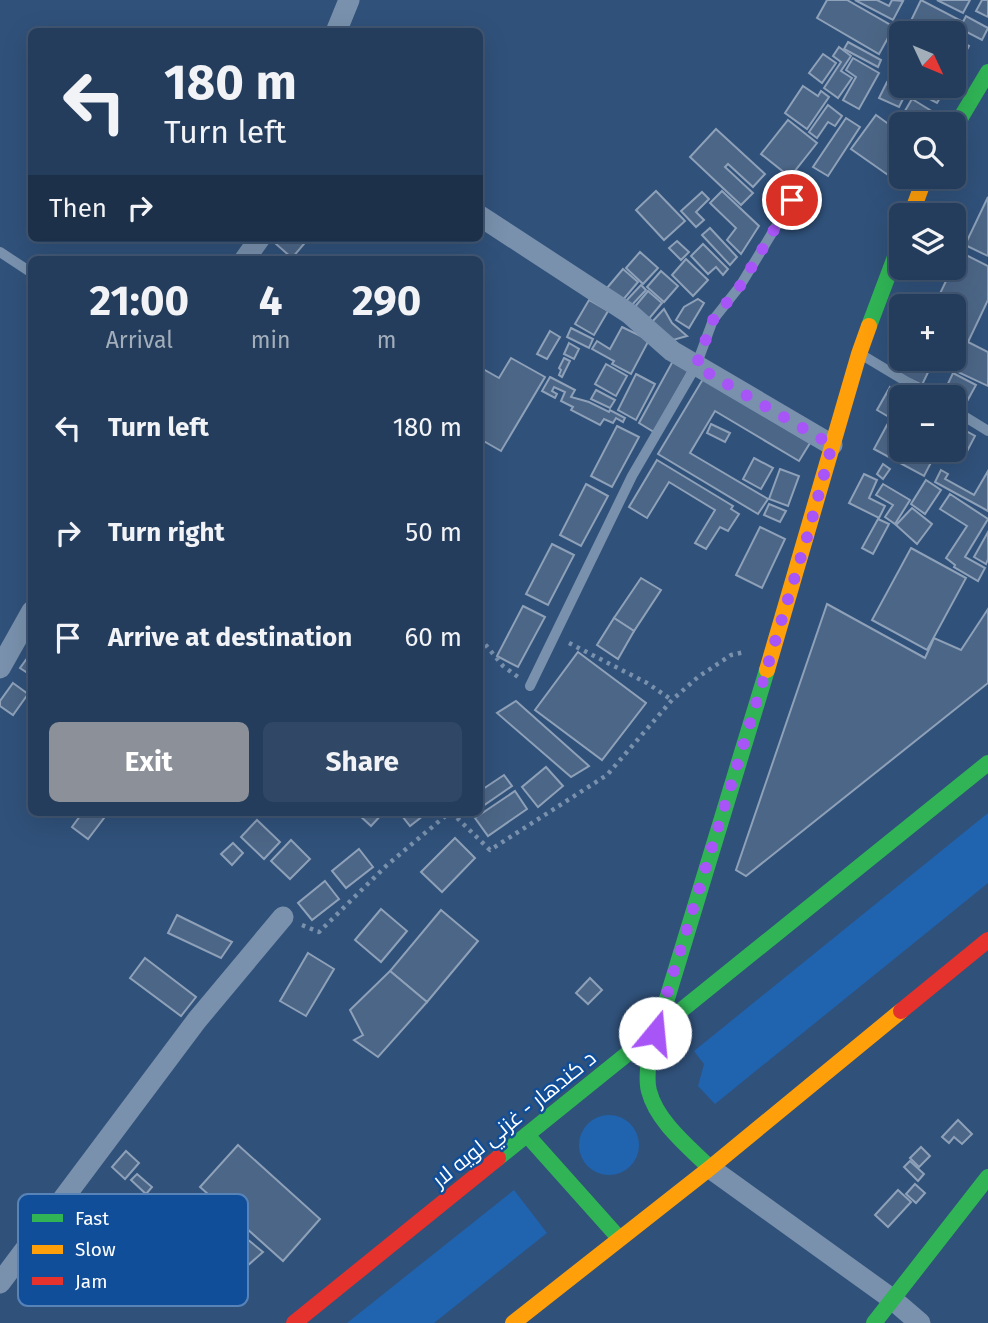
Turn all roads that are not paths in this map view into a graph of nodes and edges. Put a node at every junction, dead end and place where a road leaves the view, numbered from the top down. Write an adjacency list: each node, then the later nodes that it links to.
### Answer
1 (349, 0): 2 (street)
2 (338, 28)
3 (988, 72): 4 (main road)
4 (964, 112)
5 (792, 200): 11 (lane)
6 (483, 218): 11 (street)
7 (0, 252): 8 (lane)
8 (28, 270)
9 (889, 273): 10 (main road)
10 (859, 354): 12 (lane); 15 (main road)
11 (696, 366): 15 (street); 18 (lane)
12 (912, 385)
13 (966, 417): 14 (lane)
14 (988, 431)
15 (832, 445): 22 (main road)
16 (28, 618): 17 (street)
17 (0, 668)
18 (530, 686)
19 (988, 763): 22 (main road, د کندهار - غزني لويه لار)
20 (283, 917): 26 (street)
21 (988, 940): 24 (main road)
22 (655, 1033): 23 (main road, د کندهار - غزني لويه لار); 24 (main road)
23 (527, 1135): 27 (main road); 31 (main road, د کندهار - غزني لويه لار)
24 (710, 1168): 27 (main road); 30 (street)
25 (988, 1177): 30 (main road)
26 (67, 1194)
27 (620, 1238): 32 (main road)
28 (18, 1259): 29 (street)
29 (0, 1283)
30 (892, 1299): 33 (main road); 34 (street)
31 (294, 1323)
32 (513, 1323)
33 (874, 1323)
34 (920, 1323)

